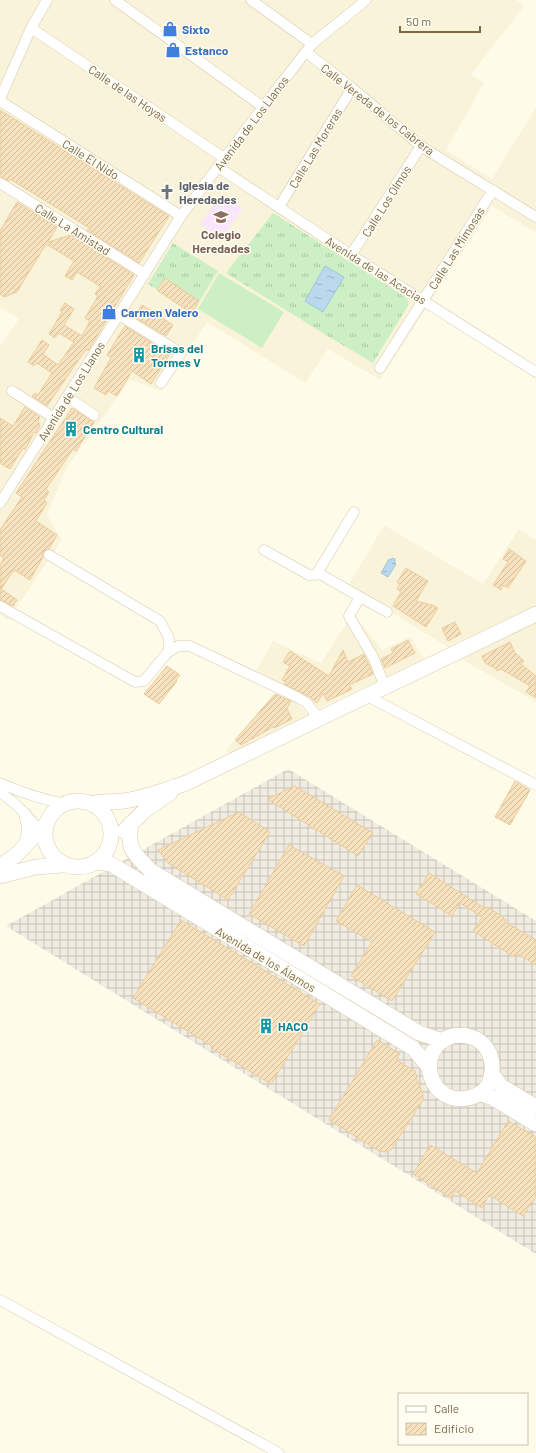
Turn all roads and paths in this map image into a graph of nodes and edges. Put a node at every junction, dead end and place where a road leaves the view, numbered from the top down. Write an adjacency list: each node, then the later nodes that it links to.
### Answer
1 (115, 0): 9 (street)
2 (251, 0): 6 (street, Calle Vereda de los Cabrera)
3 (366, 0): 6 (street, Avenida de Los Llanos)
4 (45, 1): 5 (street)
5 (31, 28): 8 (street); 11 (street, Calle de las Hoyas)
6 (309, 48): 7 (street, Calle Vereda de los Cabrera); 9 (street, Avenida de Los Llanos)
7 (352, 88): 10 (street, Calle Vereda de los Cabrera); 14 (street, Calle Las Moreras)
8 (0, 100): 15 (street, Calle El Nido)
9 (263, 107): 11 (street, Avenida de Los Llanos)
10 (421, 146): 13 (street, Calle Vereda de los Cabrera); 17 (street, Calle Los Olmos)
11 (221, 162): 14 (street, Avenida de las Acacias); 15 (street, Avenida de Los Llanos)
12 (0, 183): 18 (street, Calle La Amistad)
13 (493, 190): 16 (street, Calle Vereda de los Cabrera); 19 (street, Calle Las Mimosas)
14 (279, 207): 17 (street, Avenida de las Acacias)
15 (181, 216): 18 (street, Avenida de Los Llanos)
16 (536, 217)
17 (351, 255): 19 (street, Avenida de las Acacias)
18 (146, 274): 20 (street, Avenida de Los Llanos)
19 (423, 300): 21 (street, Calle Las Mimosas); 22 (street, Avenida de las Acacias)
20 (119, 315): 23 (street); 25 (street, Avenida de Los Llanos)
21 (380, 368)
22 (536, 372)
23 (161, 383)
24 (12, 391): 27 (street)
25 (67, 397): 26 (street); 27 (street, Avenida de Los Llanos)
26 (94, 415)
27 (54, 418): 28 (street, Avenida de Los Llanos)
28 (0, 504)
29 (354, 512): 32 (street)
30 (264, 550): 32 (street)
31 (49, 555): 37 (street)
32 (316, 575): 33 (street)
33 (360, 597): 35 (street); 38 (street)
34 (0, 606): 37 (street)
35 (387, 612)
36 (536, 614): 38 (street)
37 (169, 652): 40 (street)
38 (385, 687): 39 (street)
39 (367, 696): 40 (street); 43 (street)
40 (319, 718): 42 (street)
41 (0, 783): 45 (street)
42 (184, 784): 46 (street); 48 (street)
43 (536, 786)
44 (0, 792): 47 (street)
45 (65, 804): 46 (street); 49 (street)
46 (91, 804): 50 (street)
47 (23, 812): 49 (street); 51 (street)
48 (131, 824): 50 (street); 55 (street, Avenida de los Álamos)
49 (43, 831): 51 (street); 53 (street)
50 (110, 844): 52 (street); 55 (street, Avenida de los Álamos)
51 (23, 848): 54 (street)
52 (97, 862): 53 (street); 58 (street, Avenida de los Álamos)
53 (63, 865): 56 (street)
54 (0, 866)
55 (151, 871): 57 (street, Avenida de los Álamos)
56 (0, 876)
57 (443, 1041): 58 (street); 59 (street)
58 (428, 1066): 60 (street)
59 (492, 1074): 60 (street); 61 (street)
60 (481, 1094): 62 (street)
61 (536, 1107)
62 (536, 1124)
63 (0, 1300): 64 (street)
64 (279, 1453)

